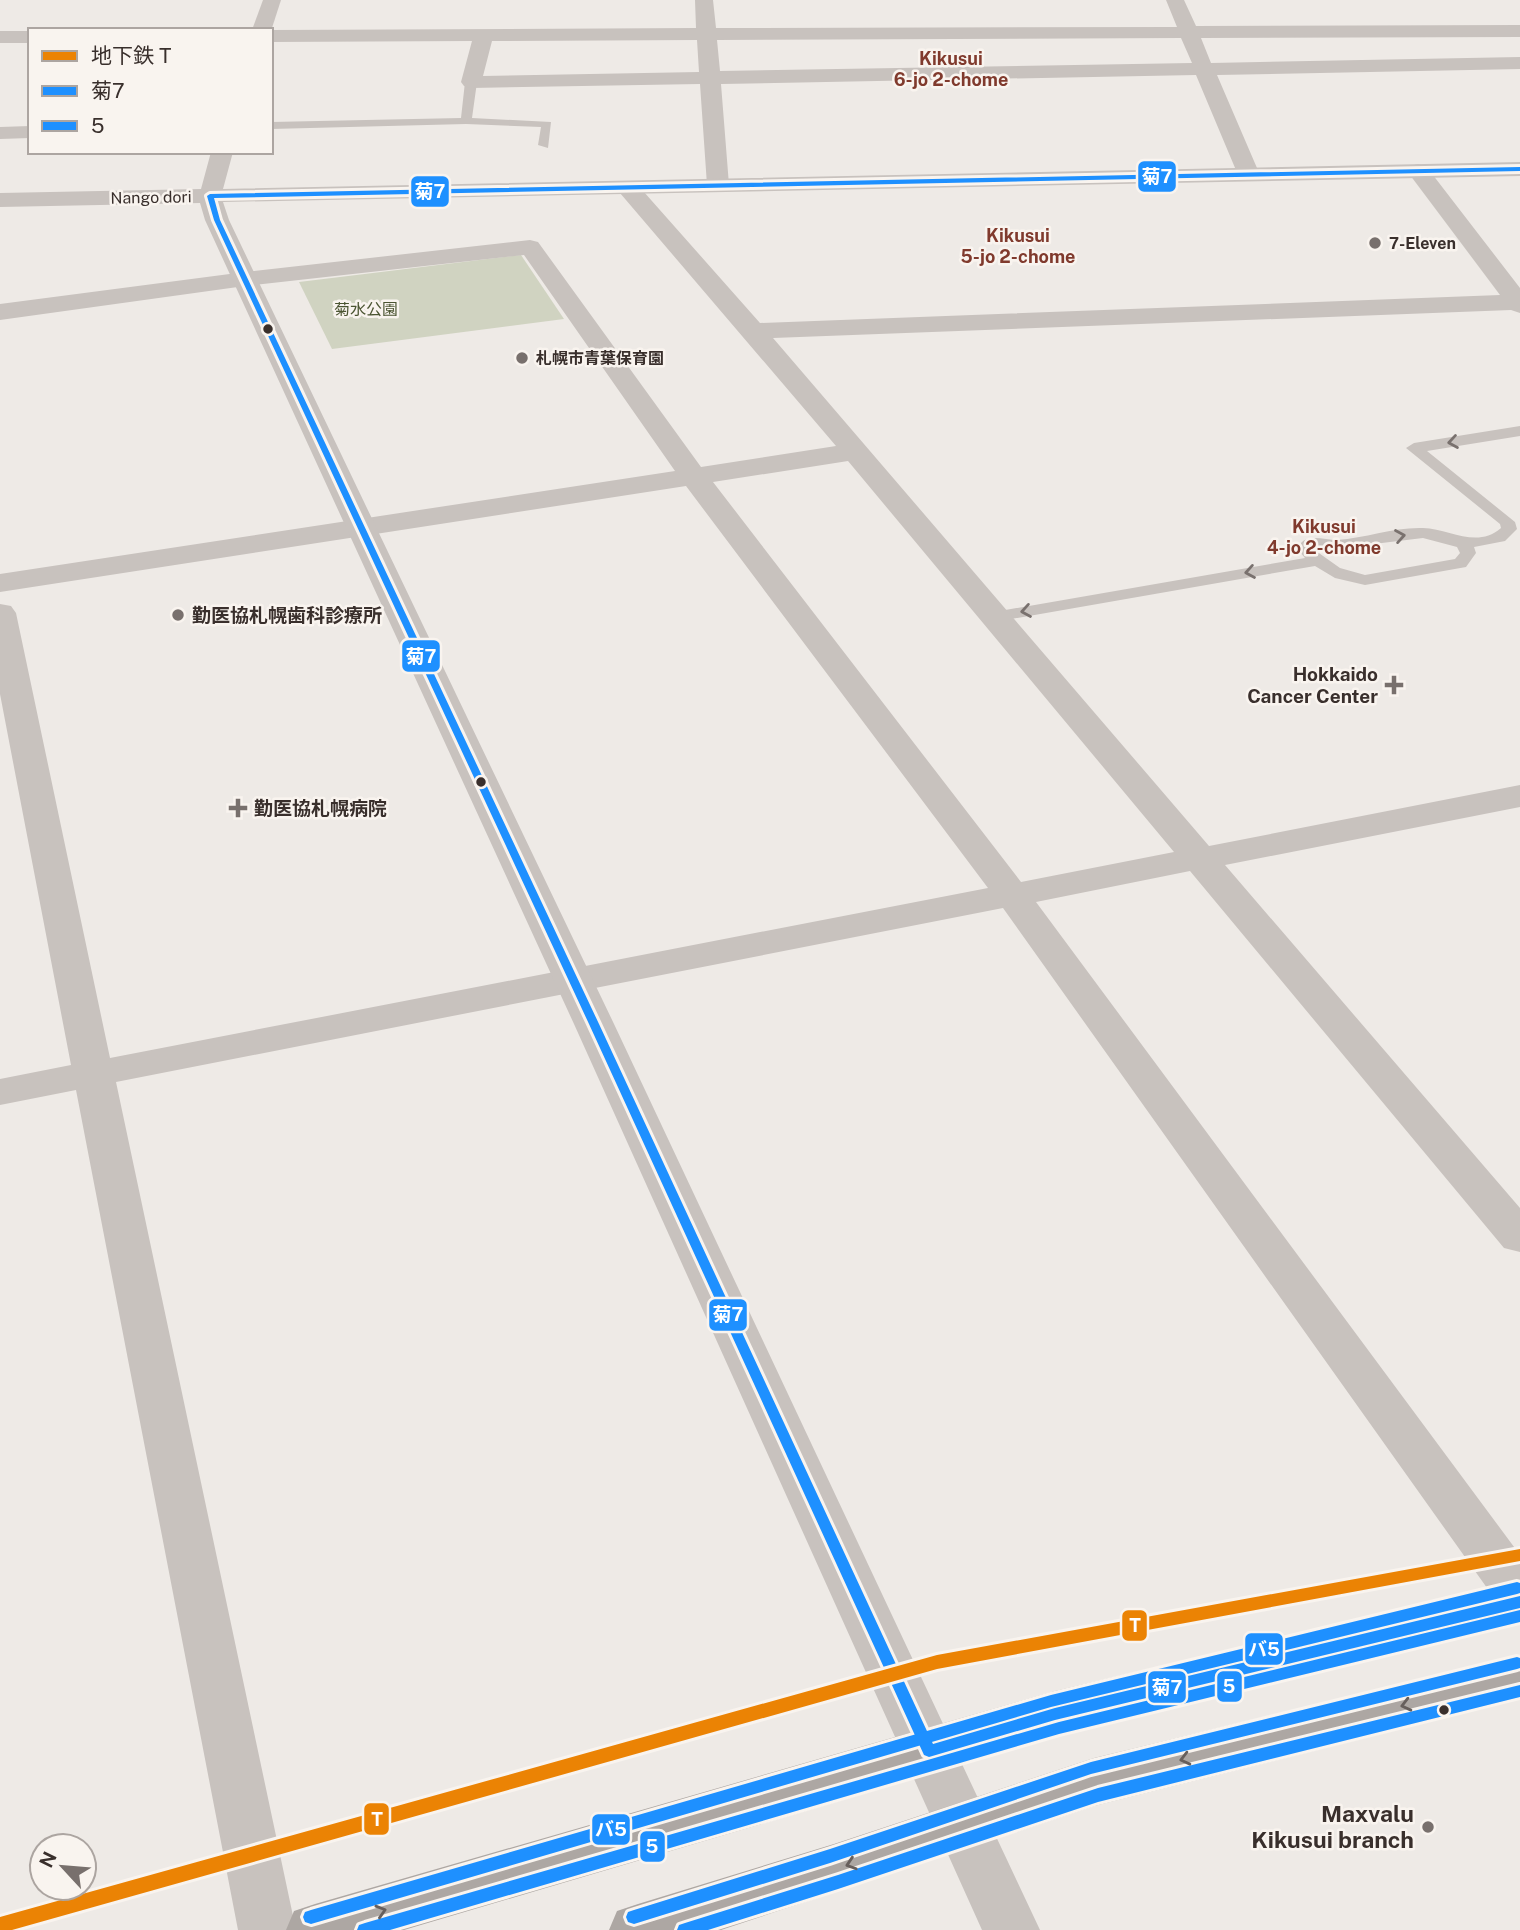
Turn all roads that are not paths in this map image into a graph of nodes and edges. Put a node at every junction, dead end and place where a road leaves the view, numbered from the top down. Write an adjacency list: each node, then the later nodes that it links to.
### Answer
1 (272, 0): 4 (street)
2 (704, 0): 7 (street)
3 (1175, 0): 6 (street)
4 (263, 28)
5 (1520, 31): 6 (street)
6 (1188, 33): 7 (street); 13 (street)
7 (706, 34): 9 (street); 14 (street)
8 (273, 36): 9 (street)
9 (483, 36): 15 (street)
10 (0, 37): 11 (street)
11 (28, 37)
12 (1520, 63): 13 (street)
13 (1205, 69): 14 (street); 24 (street)
14 (709, 79): 15 (street); 25 (street)
15 (471, 82): 16 (lane)
16 (466, 121): 17 (lane); 20 (lane)
17 (273, 126)
18 (28, 132): 19 (street)
19 (0, 133)
20 (544, 145)
21 (222, 154): 27 (street)
22 (1520, 169): 23 (street, Nango dori)
23 (1418, 171): 24 (street, Nango dori); 30 (street)
24 (1249, 175): 25 (street, Nango dori)
25 (718, 186): 26 (street, Nango dori)
26 (628, 188): 27 (street, Nango dori); 32 (street)
27 (211, 196): 28 (street, Nango dori); 29 (street)
28 (0, 200)
29 (245, 279): 31 (street); 35 (street); 36 (street)
30 (1519, 303): 32 (street)
31 (0, 312)
32 (752, 331): 34 (street)
33 (1520, 431): 37 (lane, one-way to 37)
34 (854, 452): 35 (street); 41 (street)
35 (693, 476): 36 (street); 44 (street)
36 (362, 529): 39 (street); 45 (street)
37 (1464, 544): 38 (lane); 38 (lane, one-way to 37)
38 (1317, 561): 41 (lane, one-way to 41)
39 (0, 583)
40 (0, 613): 46 (street)
41 (994, 617): 43 (street)
42 (1520, 796): 43 (street)
43 (1198, 858): 44 (street); 48 (street)
44 (1012, 895): 45 (street); 49 (street)
45 (573, 981): 46 (street); 52 (street)
46 (92, 1074): 47 (street); 54 (street)
47 (0, 1092)
48 (1520, 1237)
49 (1520, 1594)
50 (1520, 1602): 52 (main road)
51 (1520, 1677): 53 (main road, one-way to 53)
52 (929, 1751): 53 (street); 55 (main road, one-way to 52)
53 (964, 1827): 56 (main road, one-way to 56); 57 (street)
54 (267, 1930)
55 (315, 1930)
56 (638, 1930)
57 (1011, 1930)

